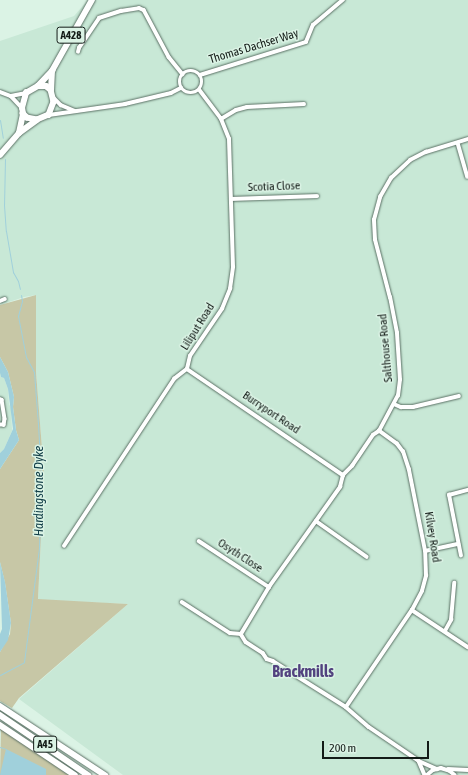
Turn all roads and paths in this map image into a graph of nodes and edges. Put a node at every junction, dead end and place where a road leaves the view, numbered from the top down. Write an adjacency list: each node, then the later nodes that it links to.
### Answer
1 (92, 0): 4 (highway, A428)
2 (343, 0): 6 (street, Thomas Dachser Way)
3 (78, 52): 5 (street)
4 (52, 71): 7 (highway, A428); 9 (highway, A428)
5 (183, 74): 6 (street); 8 (street)
6 (200, 76): 10 (street)
7 (38, 86): 9 (highway); 12 (highway)
8 (181, 88): 10 (street); 17 (street)
9 (51, 90): 14 (highway)
10 (199, 90): 20 (street, Liliput Road)
11 (0, 92): 13 (street)
12 (26, 93): 13 (street); 16 (highway)
13 (11, 96): 16 (street)
14 (54, 98): 17 (street); 19 (highway)
15 (304, 104): 20 (street)
16 (22, 108): 18 (highway)
17 (76, 111): 19 (street)
18 (23, 114): 21 (highway); 22 (highway)
19 (49, 114): 21 (highway)
20 (221, 119): 28 (street, Liliput Road)
21 (37, 120): 22 (highway)
22 (19, 134): 25 (highway)
23 (468, 139): 24 (street, Salthouse Road)
24 (458, 143): 26 (street); 34 (street, Salthouse Road)
25 (0, 155)
26 (468, 177)
27 (317, 196): 28 (street, Scotia Close)
28 (232, 199): 31 (street, Liliput Road)
29 (5, 299): 30 (street)
30 (0, 301)
31 (187, 369): 37 (street, Burryport Road); 42 (street, Liliput Road)
32 (459, 396): 34 (street)
33 (0, 399): 35 (street)
34 (394, 404): 36 (street, Salthouse Road)
35 (0, 425)
36 (379, 430): 37 (street, Salthouse Road); 43 (street, Kilvey Road)
37 (343, 475): 39 (street, Salthouse Road)
38 (468, 490): 41 (street)
39 (316, 521): 45 (street); 47 (street, Salthouse Road)
40 (199, 542): 47 (street, Osyth Close)
41 (458, 544): 43 (street); 44 (street)
42 (64, 546)
43 (425, 551): 49 (street, Kilvey Road)
44 (461, 556)
45 (367, 557)
46 (454, 583): 50 (street)
47 (269, 587): 51 (street, Salthouse Road)
48 (182, 602): 51 (street)
49 (412, 610): 50 (street); 54 (street, Kilvey Road)
50 (445, 631): 52 (street)
51 (241, 634): 54 (street)
52 (468, 647)
53 (0, 707): 57 (highway)
54 (346, 707): 58 (street)
55 (0, 715): 63 (highway, A45)
56 (0, 725): 62 (highway, A45)
57 (57, 743): 64 (highway); 65 (highway)
58 (419, 761): 59 (street); 66 (street)
59 (437, 769): 60 (street); 66 (street)
60 (445, 769): 61 (street); 67 (street)
61 (468, 770)
62 (75, 775)
63 (88, 775)
64 (99, 775)
65 (105, 775)
66 (426, 775)
67 (455, 775)

